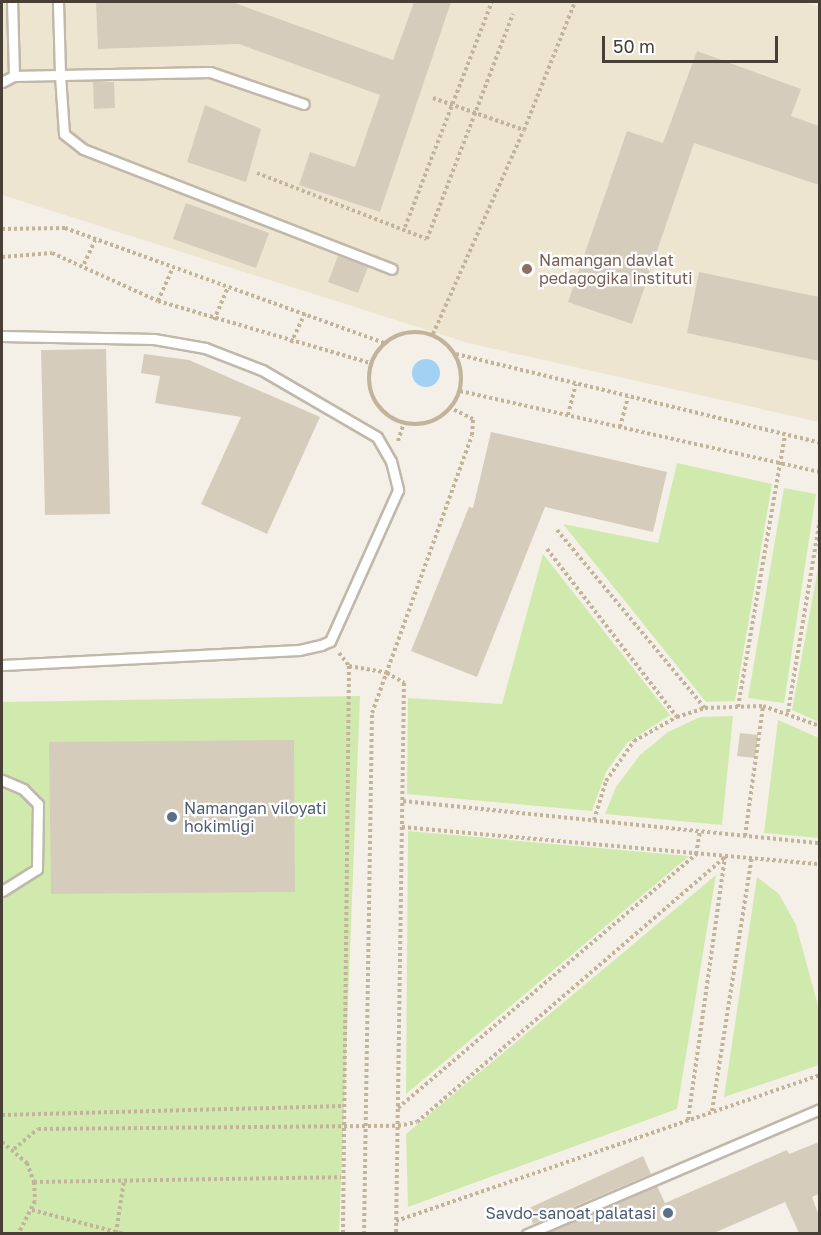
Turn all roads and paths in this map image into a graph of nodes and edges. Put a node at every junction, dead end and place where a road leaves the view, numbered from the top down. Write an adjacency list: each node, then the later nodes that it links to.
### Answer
1 (12, 2): 7 (lane)
2 (57, 2): 6 (lane)
3 (492, 2): 11 (path)
4 (575, 2): 13 (path)
5 (513, 14): 12 (path)
6 (60, 75): 7 (lane); 10 (lane); 20 (lane)
7 (14, 76): 8 (lane)
8 (2, 82)
9 (433, 98): 11 (path)
10 (304, 104)
11 (452, 105): 12 (path); 15 (path)
12 (476, 113): 13 (path); 15 (path)
13 (524, 130): 26 (path)
14 (257, 173): 15 (path)
15 (405, 227)
16 (2, 229): 17 (path)
17 (96, 240): 19 (path); 21 (path)
18 (2, 257): 19 (path)
19 (84, 264): 23 (path)
20 (392, 269)
21 (172, 270): 22 (path); 23 (path)
22 (228, 287): 24 (path); 25 (path)
23 (158, 301): 25 (path)
24 (305, 313): 28 (path); 29 (path)
25 (214, 320): 28 (path)
26 (433, 334): 29 (path); 30 (path)
27 (2, 336): 45 (lane)
28 (291, 342): 31 (path)
29 (387, 344): 31 (path)
30 (456, 354): 32 (path); 33 (path)
31 (370, 363): 35 (path)
32 (576, 384): 34 (path); 36 (path)
33 (460, 391): 35 (path); 36 (path)
34 (628, 397): 37 (path); 38 (path)
35 (450, 408): 48 (path)
36 (568, 415): 37 (path)
37 (620, 427): 40 (path)
38 (785, 436): 39 (path); 40 (path)
39 (819, 443)
40 (780, 464): 41 (path); 50 (path)
41 (819, 472)
42 (819, 519): 52 (path)
43 (557, 530): 51 (path)
44 (547, 549): 53 (path)
45 (330, 640): 46 (lane); 47 (path)
46 (2, 665)
47 (349, 666): 48 (path); 68 (path)
48 (387, 673): 56 (path); 75 (path)
49 (763, 706): 50 (path); 52 (path); 60 (path)
50 (738, 707): 51 (path)
51 (705, 708): 53 (path)
52 (788, 712): 54 (path)
53 (677, 717): 57 (path)
54 (819, 726)
55 (2, 780): 66 (lane)
56 (403, 801): 57 (path); 58 (path)
57 (594, 820): 59 (path)
58 (402, 827): 62 (path); 69 (path)
59 (700, 831): 60 (path); 62 (path)
60 (745, 836): 61 (path)
61 (819, 843)
62 (696, 854): 63 (path); 69 (path)
63 (725, 857): 64 (path); 73 (path); 76 (path)
64 (752, 857): 65 (path); 71 (path)
65 (819, 864)
66 (2, 891)
67 (819, 1075): 71 (path)
68 (342, 1106): 72 (path); 74 (path)
69 (398, 1109): 76 (path)
70 (819, 1109): 90 (lane)
71 (712, 1111): 73 (path)
72 (2, 1115)
73 (688, 1120): 83 (path)
74 (342, 1126): 75 (path); 78 (path); 79 (path)
75 (366, 1126): 76 (path); 88 (path)
76 (398, 1126): 83 (path)
77 (2, 1142): 78 (path)
78 (14, 1149): 81 (path)
79 (341, 1177): 80 (path); 87 (path)
80 (124, 1180): 81 (path); 84 (path)
81 (34, 1182): 82 (path)
82 (32, 1210): 84 (path); 85 (path)
83 (396, 1221): 89 (path)
84 (116, 1232): 86 (path)
85 (18, 1233)
86 (124, 1233)
87 (343, 1233)
88 (364, 1233)
89 (396, 1233)
90 (527, 1233)

